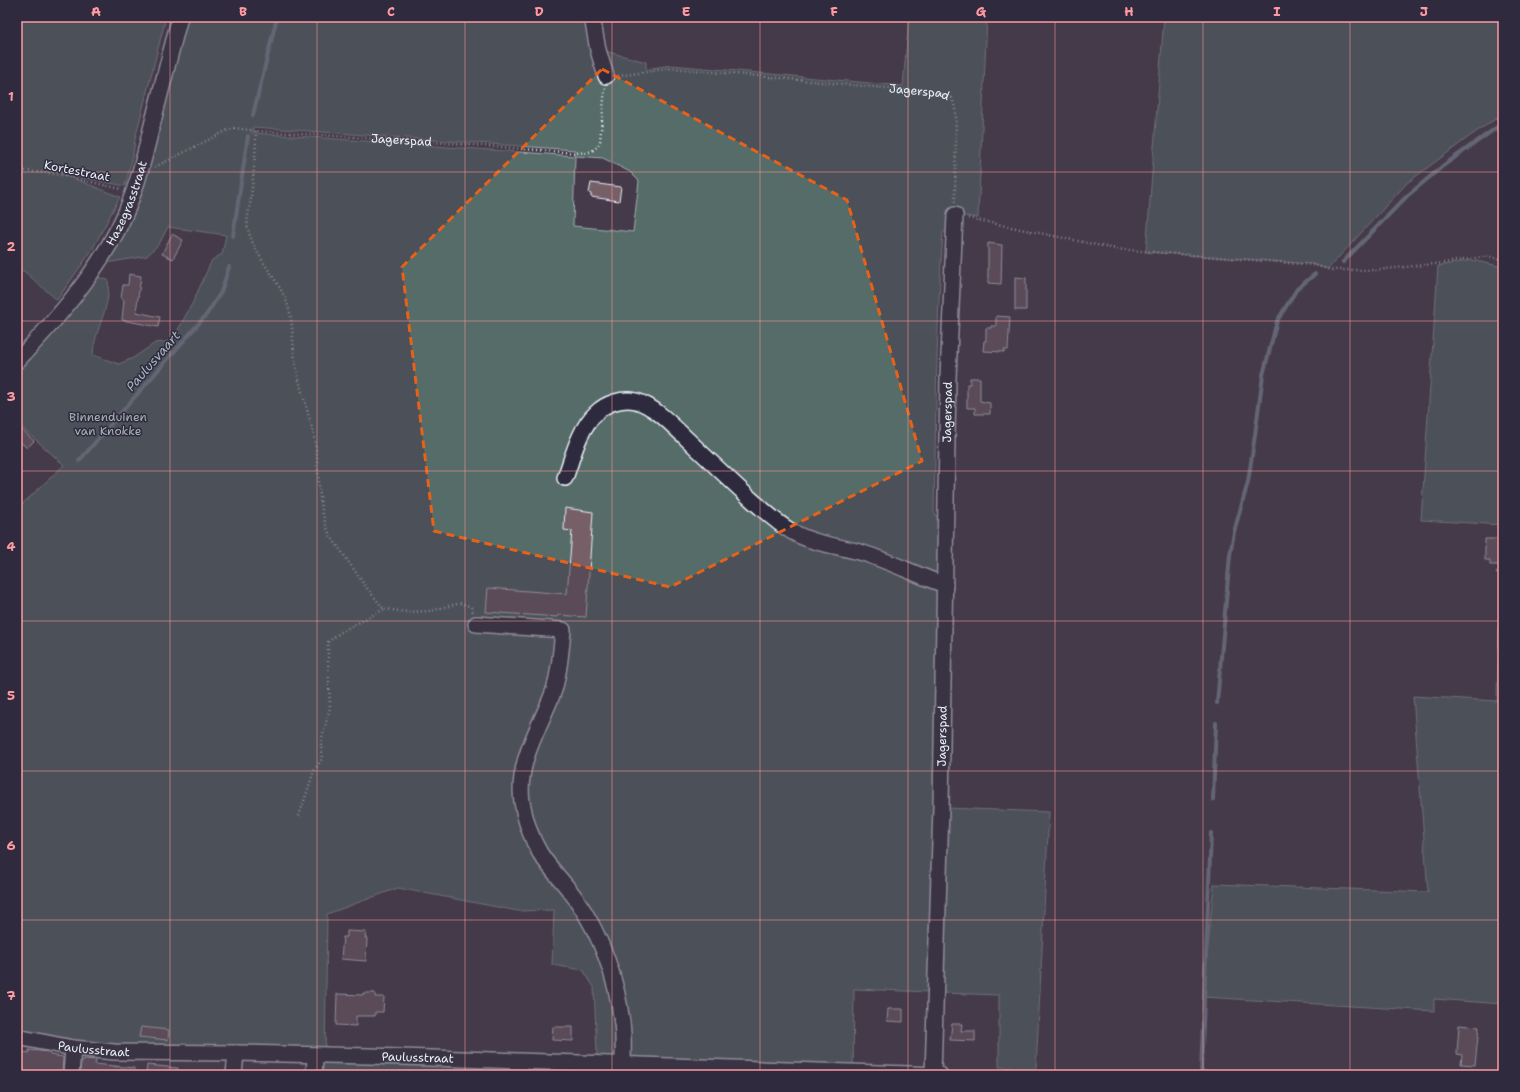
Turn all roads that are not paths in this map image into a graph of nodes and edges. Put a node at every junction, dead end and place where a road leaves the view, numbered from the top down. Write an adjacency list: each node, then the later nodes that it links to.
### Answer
1 (180, 17): 5 (street, Hazegrasstraat)
2 (592, 17): 3 (street)
3 (606, 76)
4 (954, 215): 7 (street, Jagerspad)
5 (17, 361)
6 (565, 478): 7 (street)
7 (945, 585): 17 (street, Jagerspad)
8 (476, 624): 13 (street)
9 (17, 1037): 10 (street, Paulusstraat)
10 (73, 1048): 11 (street, Paulusstraat); 14 (street)
11 (236, 1053): 12 (street, Paulusstraat); 15 (street)
12 (315, 1056): 13 (street, Paulusstraat); 16 (street)
13 (623, 1065): 17 (street, Paulusstraat)
14 (71, 1075)
15 (234, 1075)
16 (314, 1075)
17 (933, 1075): 18 (street, Paulusstraat)
18 (940, 1075)

